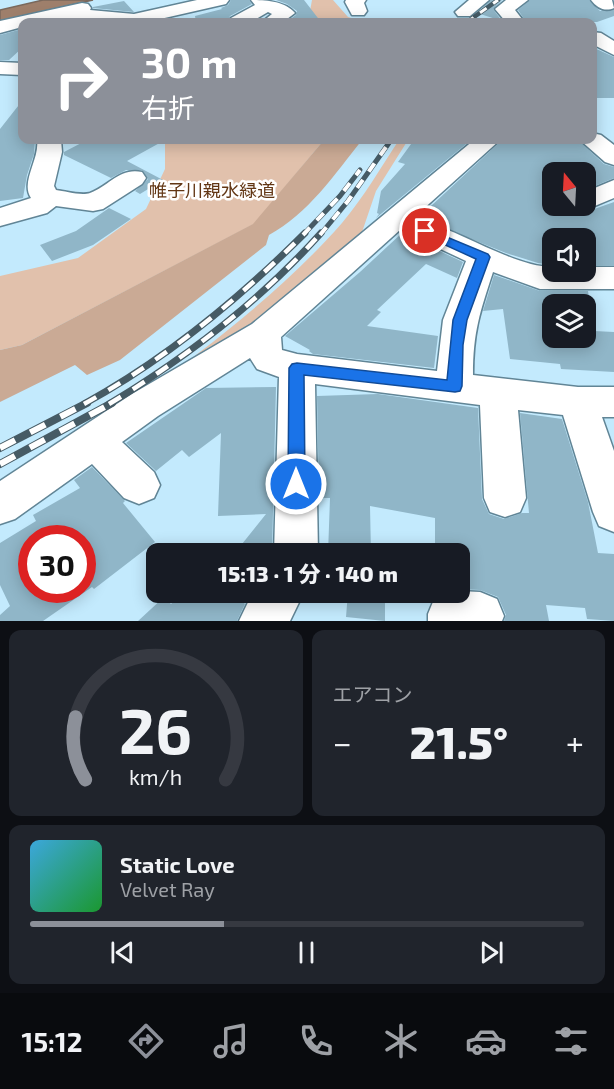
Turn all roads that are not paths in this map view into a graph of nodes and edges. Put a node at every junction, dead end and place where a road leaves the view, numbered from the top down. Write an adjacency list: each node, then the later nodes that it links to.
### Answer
1 (112, 0): 7 (street)
2 (220, 0): 10 (street)
3 (480, 0): 6 (street)
4 (519, 0): 13 (street)
5 (262, 2): 11 (street); 12 (street)
6 (464, 12)
7 (61, 13): 8 (street); 9 (street)
8 (39, 18)
9 (113, 18)
10 (143, 18)
11 (245, 18)
12 (278, 18)
13 (513, 18)
14 (18, 23): 15 (street)
15 (0, 27)
16 (597, 39): 17 (street)
17 (614, 49)
18 (614, 55): 19 (street)
19 (597, 62)
20 (0, 68): 21 (street)
21 (18, 69)
22 (49, 144): 26 (street)
23 (484, 144): 29 (street)
24 (133, 178): 26 (street)
25 (614, 188): 27 (street)
26 (50, 197): 28 (street)
27 (596, 197)
28 (0, 217)
29 (409, 224): 30 (street); 32 (street)
30 (483, 257): 31 (street); 34 (street)
31 (614, 278)
32 (264, 333): 33 (street); 37 (street)
33 (297, 368): 34 (street); 42 (street)
34 (455, 386): 35 (street)
35 (498, 391): 36 (street); 39 (street)
36 (596, 402): 41 (street)
37 (95, 441): 38 (street); 40 (street)
38 (139, 485)
39 (505, 498)
40 (0, 505)
41 (614, 512)
42 (296, 543)
43 (274, 603): 44 (street)
44 (263, 621)

